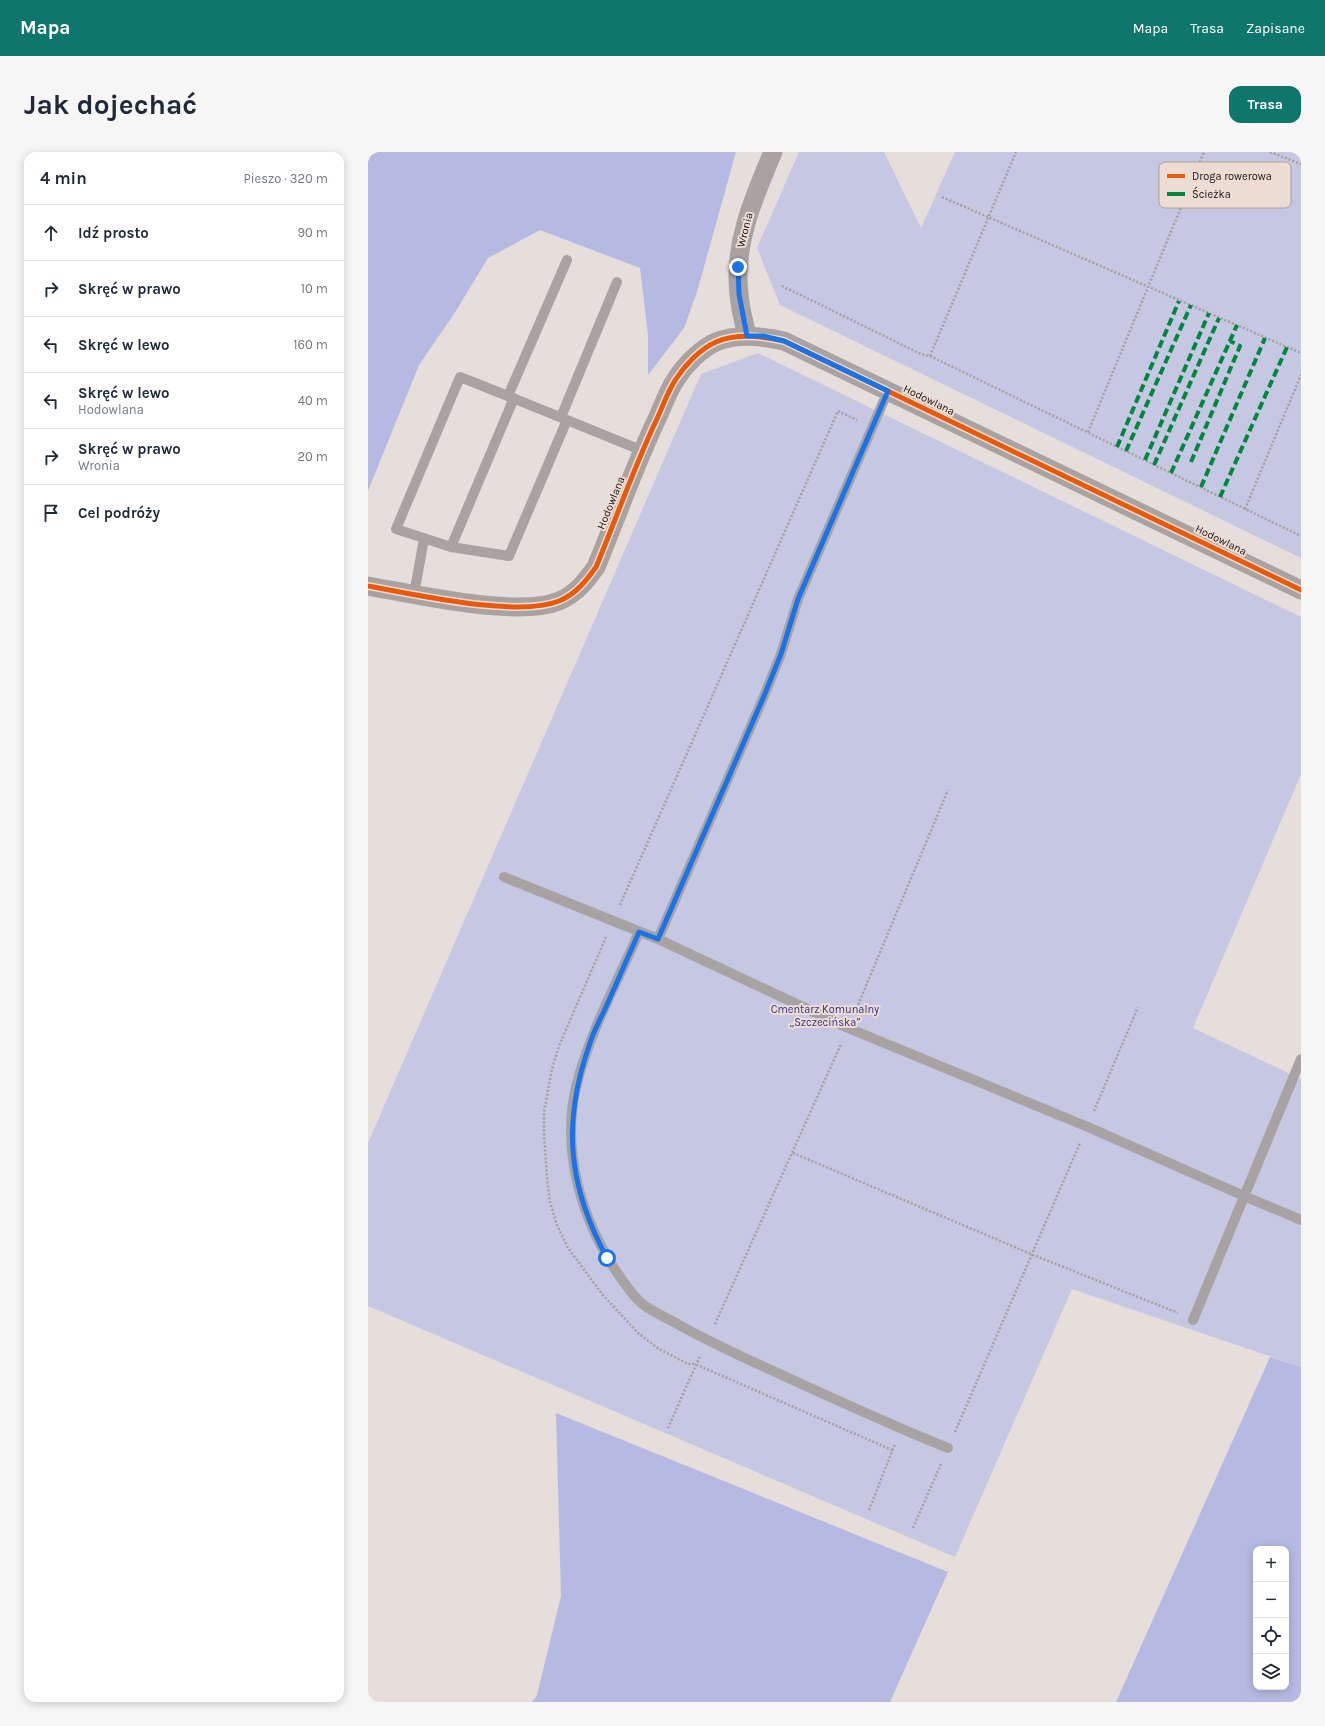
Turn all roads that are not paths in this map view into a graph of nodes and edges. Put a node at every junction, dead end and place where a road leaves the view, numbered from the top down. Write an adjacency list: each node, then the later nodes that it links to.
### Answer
1 (773, 152): 4 (street, Wronia)
2 (567, 260): 6 (lane)
3 (617, 282): 7 (lane)
4 (747, 336): 5 (street, Hodowlana); 8 (street, Hodowlana)
5 (888, 391): 12 (street, Hodowlana); 16 (lane)
6 (511, 397): 7 (lane); 9 (lane); 10 (lane)
7 (564, 418): 8 (lane); 10 (lane)
8 (643, 450): 13 (street, Hodowlana)
9 (424, 538): 10 (lane); 13 (lane)
10 (451, 547)
11 (368, 586): 13 (street, Hodowlana)
12 (1301, 590)
13 (414, 594)
14 (504, 877): 15 (lane)
15 (639, 932): 16 (lane); 21 (lane)
16 (658, 939): 18 (lane)
17 (1301, 1059): 18 (lane)
18 (1244, 1196): 19 (lane); 20 (lane)
19 (1301, 1220)
20 (1193, 1320)
21 (948, 1448)

